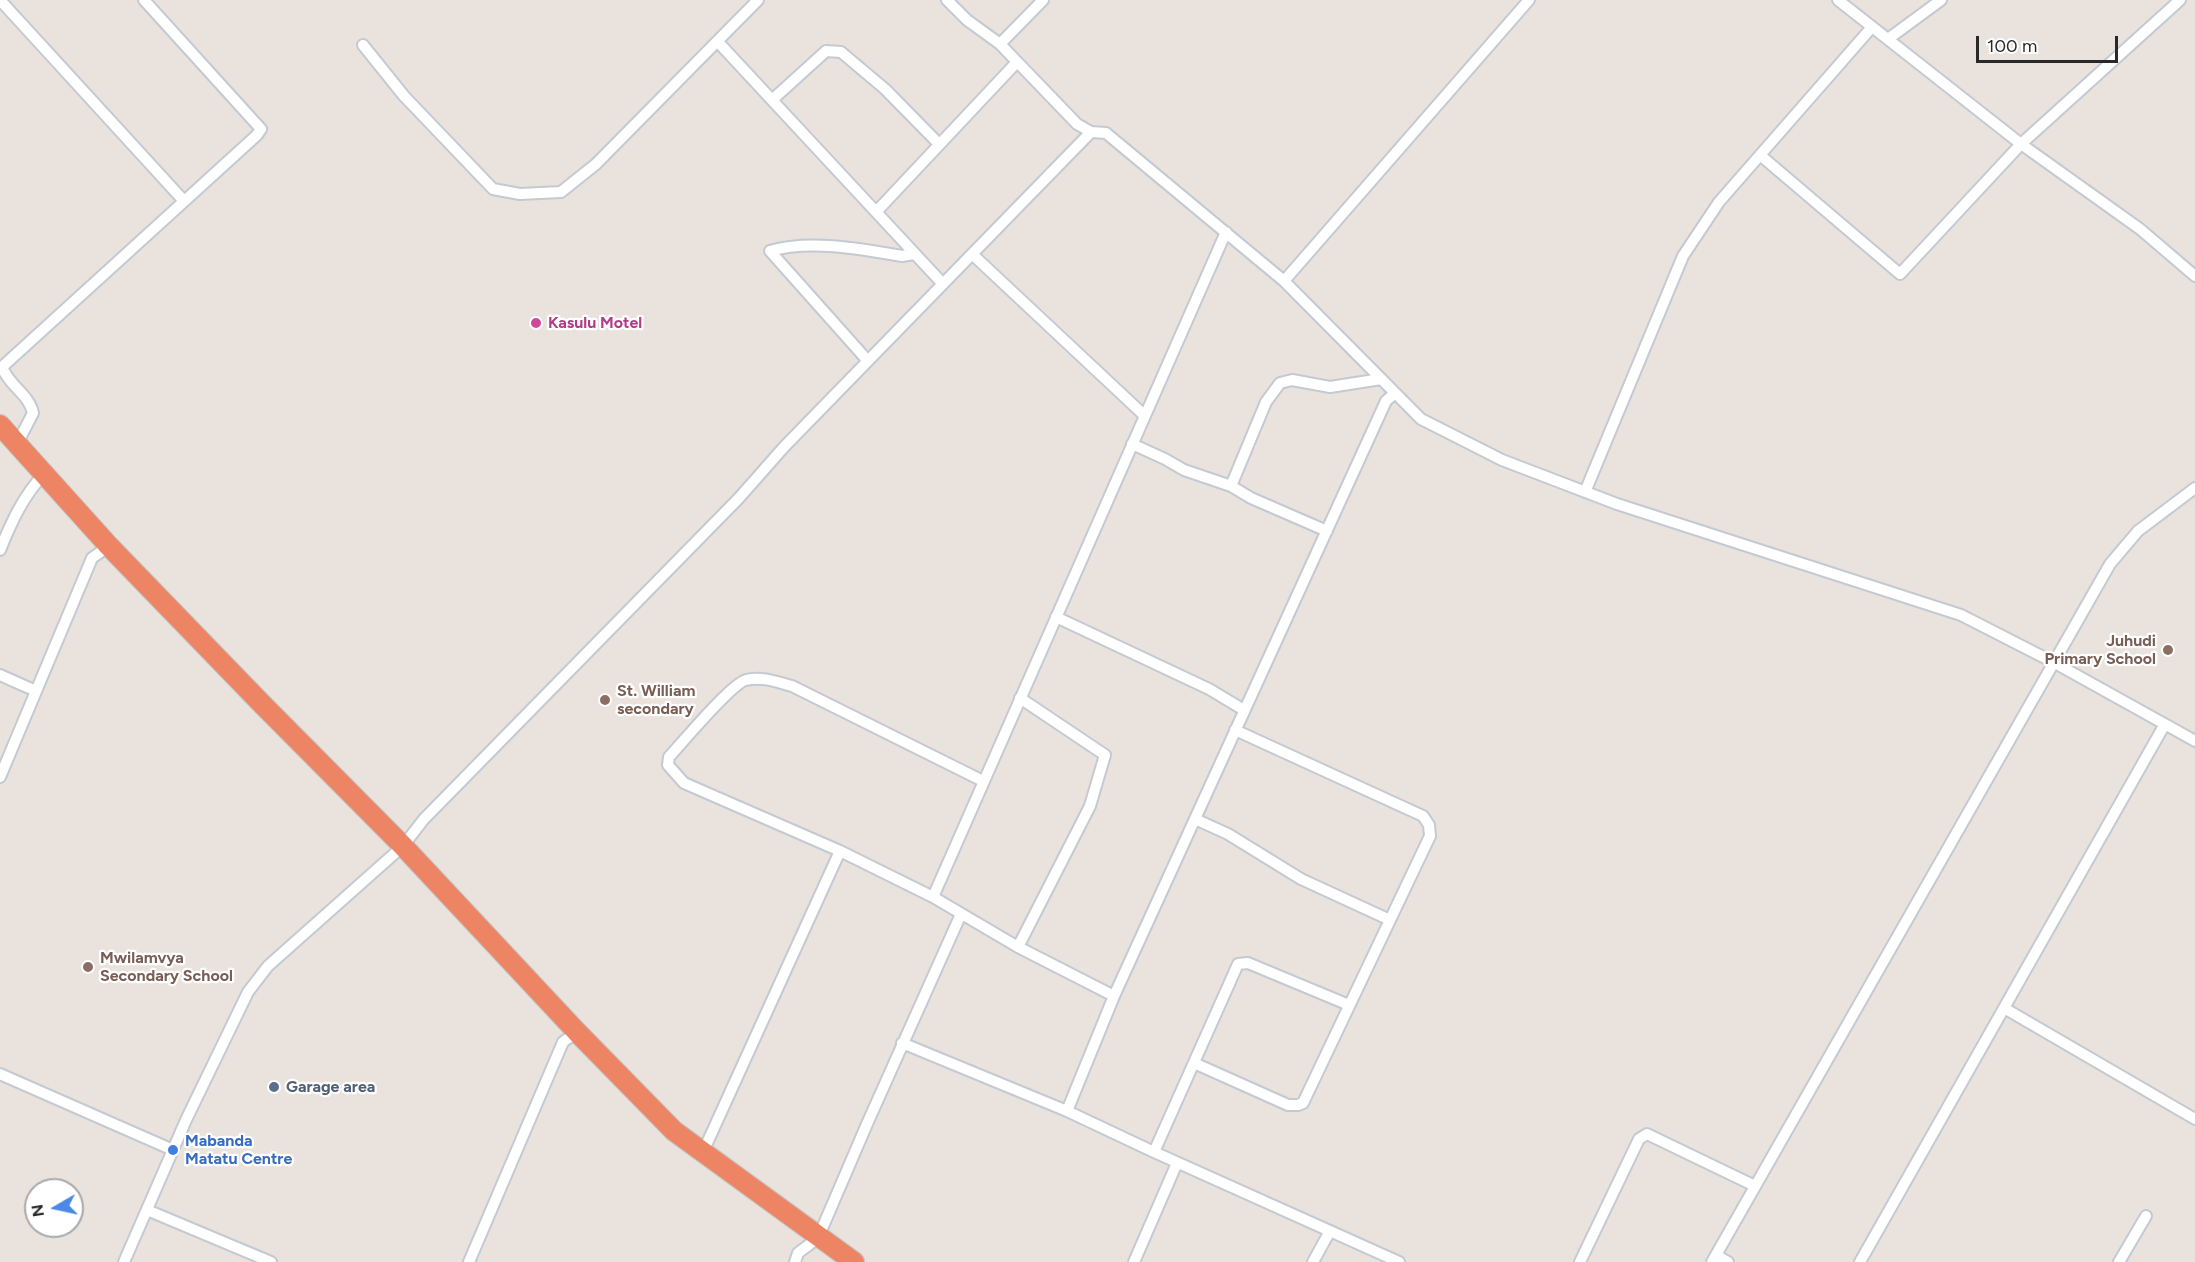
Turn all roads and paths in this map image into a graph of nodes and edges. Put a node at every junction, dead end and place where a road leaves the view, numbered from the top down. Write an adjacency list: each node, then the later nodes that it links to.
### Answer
1 (0, 0): 21 (street)
2 (144, 0): 21 (street)
3 (758, 0): 12 (street)
4 (948, 0): 13 (street)
5 (1043, 0): 13 (street)
6 (1528, 0): 27 (street)
7 (1838, 0): 10 (street)
8 (1941, 0): 11 (street)
9 (2180, 0): 19 (street)
10 (1872, 27): 11 (street); 20 (street)
11 (1888, 39): 19 (street)
12 (718, 42): 14 (street); 16 (street)
13 (1000, 44): 15 (street)
14 (363, 45)
15 (1017, 62): 17 (street); 18 (street)
16 (772, 100): 18 (street); 22 (street)
17 (1091, 132): 23 (street); 25 (street)
18 (939, 144): 22 (street)
19 (2021, 144): 20 (street); 26 (street)
20 (1760, 155): 39 (street)
21 (184, 201): 34 (street)
22 (876, 212): 24 (street)
23 (1226, 232): 27 (street); 32 (street)
24 (914, 254): 28 (street); 29 (street)
25 (972, 254): 28 (street); 32 (street)
26 (2195, 276)
27 (1284, 281): 30 (street)
28 (943, 284): 29 (street)
29 (868, 361): 55 (street)
30 (1381, 379): 31 (street); 37 (street)
31 (1395, 393): 39 (street); 40 (street)
32 (1145, 416): 35 (street)
33 (0, 425): 34 (highway)
34 (17, 444): 36 (highway)
35 (1132, 444): 37 (street); 43 (street)
36 (44, 474): 41 (highway); 42 (street)
37 (1231, 486): 40 (street)
38 (2195, 489): 44 (street)
39 (1585, 492): 44 (street)
40 (1327, 531): 48 (street)
41 (109, 546): 46 (street); 55 (highway)
42 (0, 550)
43 (1056, 617): 47 (street); 48 (street)
44 (2054, 662): 49 (street); 74 (street)
45 (0, 675): 46 (street)
46 (36, 691): 52 (street)
47 (1020, 698): 53 (street); 60 (street)
48 (1244, 710): 50 (street)
49 (2165, 724): 51 (street); 63 (street)
50 (1235, 730): 54 (street); 59 (street)
51 (2195, 741)
52 (0, 777)
53 (983, 781): 56 (street); 57 (street)
54 (1195, 819): 59 (street); 61 (street)
55 (403, 846): 64 (highway); 70 (street)
56 (840, 851): 57 (street); 71 (street)
57 (933, 897): 58 (street)
58 (961, 914): 60 (street); 65 (street)
59 (1390, 920): 62 (street)
60 (1018, 947): 61 (street)
61 (1114, 996): 68 (street)
62 (1349, 1005): 66 (street); 66 (street)
63 (2004, 1008): 69 (street); 92 (street)
64 (577, 1032): 71 (highway); 84 (street)
65 (903, 1043): 68 (street); 78 (street)
66 (1194, 1063): 72 (street)
67 (0, 1074): 70 (street)
68 (1067, 1111): 72 (street)
69 (2195, 1119)
70 (173, 1150): 75 (street)
71 (703, 1152): 78 (highway)
72 (1154, 1152): 73 (street)
73 (1177, 1163): 77 (street); 87 (street)
74 (1755, 1186): 80 (street); 90 (street)
75 (147, 1210): 79 (street); 81 (street)
76 (2146, 1216): 93 (street)
77 (1329, 1231): 88 (street); 89 (street)
78 (818, 1238): 85 (street); 86 (highway)
79 (242, 1250): 82 (street); 83 (street)
80 (1714, 1259): 91 (street)
81 (124, 1262)
82 (237, 1262)
83 (271, 1262)
84 (469, 1262)
85 (795, 1262)
86 (854, 1262)
87 (1134, 1262)
88 (1313, 1262)
89 (1399, 1262)
90 (1580, 1262)
91 (1728, 1262)
92 (1860, 1262)
93 (2119, 1262)

